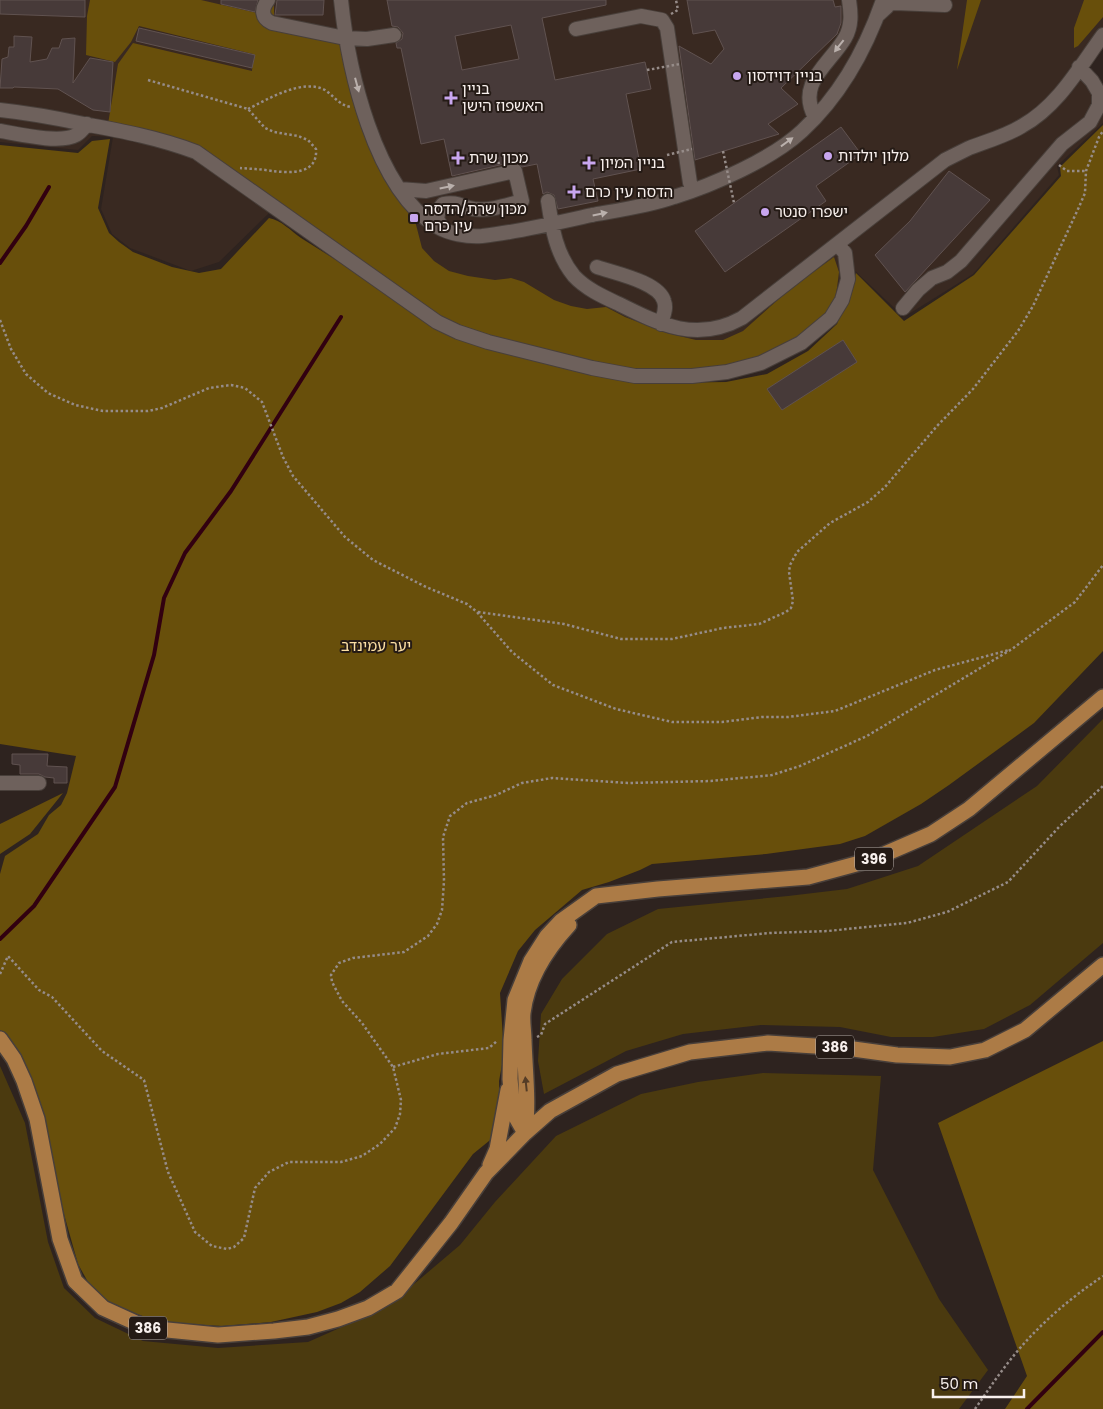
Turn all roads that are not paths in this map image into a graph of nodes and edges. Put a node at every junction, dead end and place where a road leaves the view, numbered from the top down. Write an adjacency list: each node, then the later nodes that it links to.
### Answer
1 (268, 0): 11 (street)
2 (341, 0): 11 (street)
3 (850, 0): 14 (street, one-way to 14)
4 (883, 0): 7 (street)
5 (901, 1): 6 (street); 7 (street)
6 (945, 5)
7 (878, 15): 14 (street)
8 (576, 29): 18 (street)
9 (394, 35): 11 (street)
10 (1103, 35): 12 (street)
11 (346, 38): 19 (street, one-way to 19)
12 (1080, 67): 24 (street); 26 (street)
13 (0, 110): 15 (street)
14 (815, 117): 17 (street, one-way to 14)
15 (87, 124): 16 (street); 24 (street)
16 (0, 131)
17 (771, 154): 18 (street); 20 (street)
18 (690, 182): 20 (street)
19 (399, 189): 23 (street); 23 (street, one-way to 23)
20 (676, 197): 22 (street, one-way to 20)
21 (548, 201): 22 (street)
22 (552, 224): 23 (street); 27 (street)
23 (444, 230)
24 (837, 244): 27 (street)
25 (597, 267): 27 (street)
26 (903, 308)
27 (661, 324)
28 (1103, 697): 33 (main road, 396)
29 (0, 782): 30 (street)
30 (40, 783)
31 (1103, 966): 35 (main road, 386)
32 (0, 1039): 36 (main road, 386)
33 (517, 1041): 34 (main road, 396); 35 (main road, 396, one-way to 33)
34 (510, 1079): 35 (main road, 396); 36 (main road)
35 (525, 1133): 36 (main road, 386)
36 (486, 1173)

